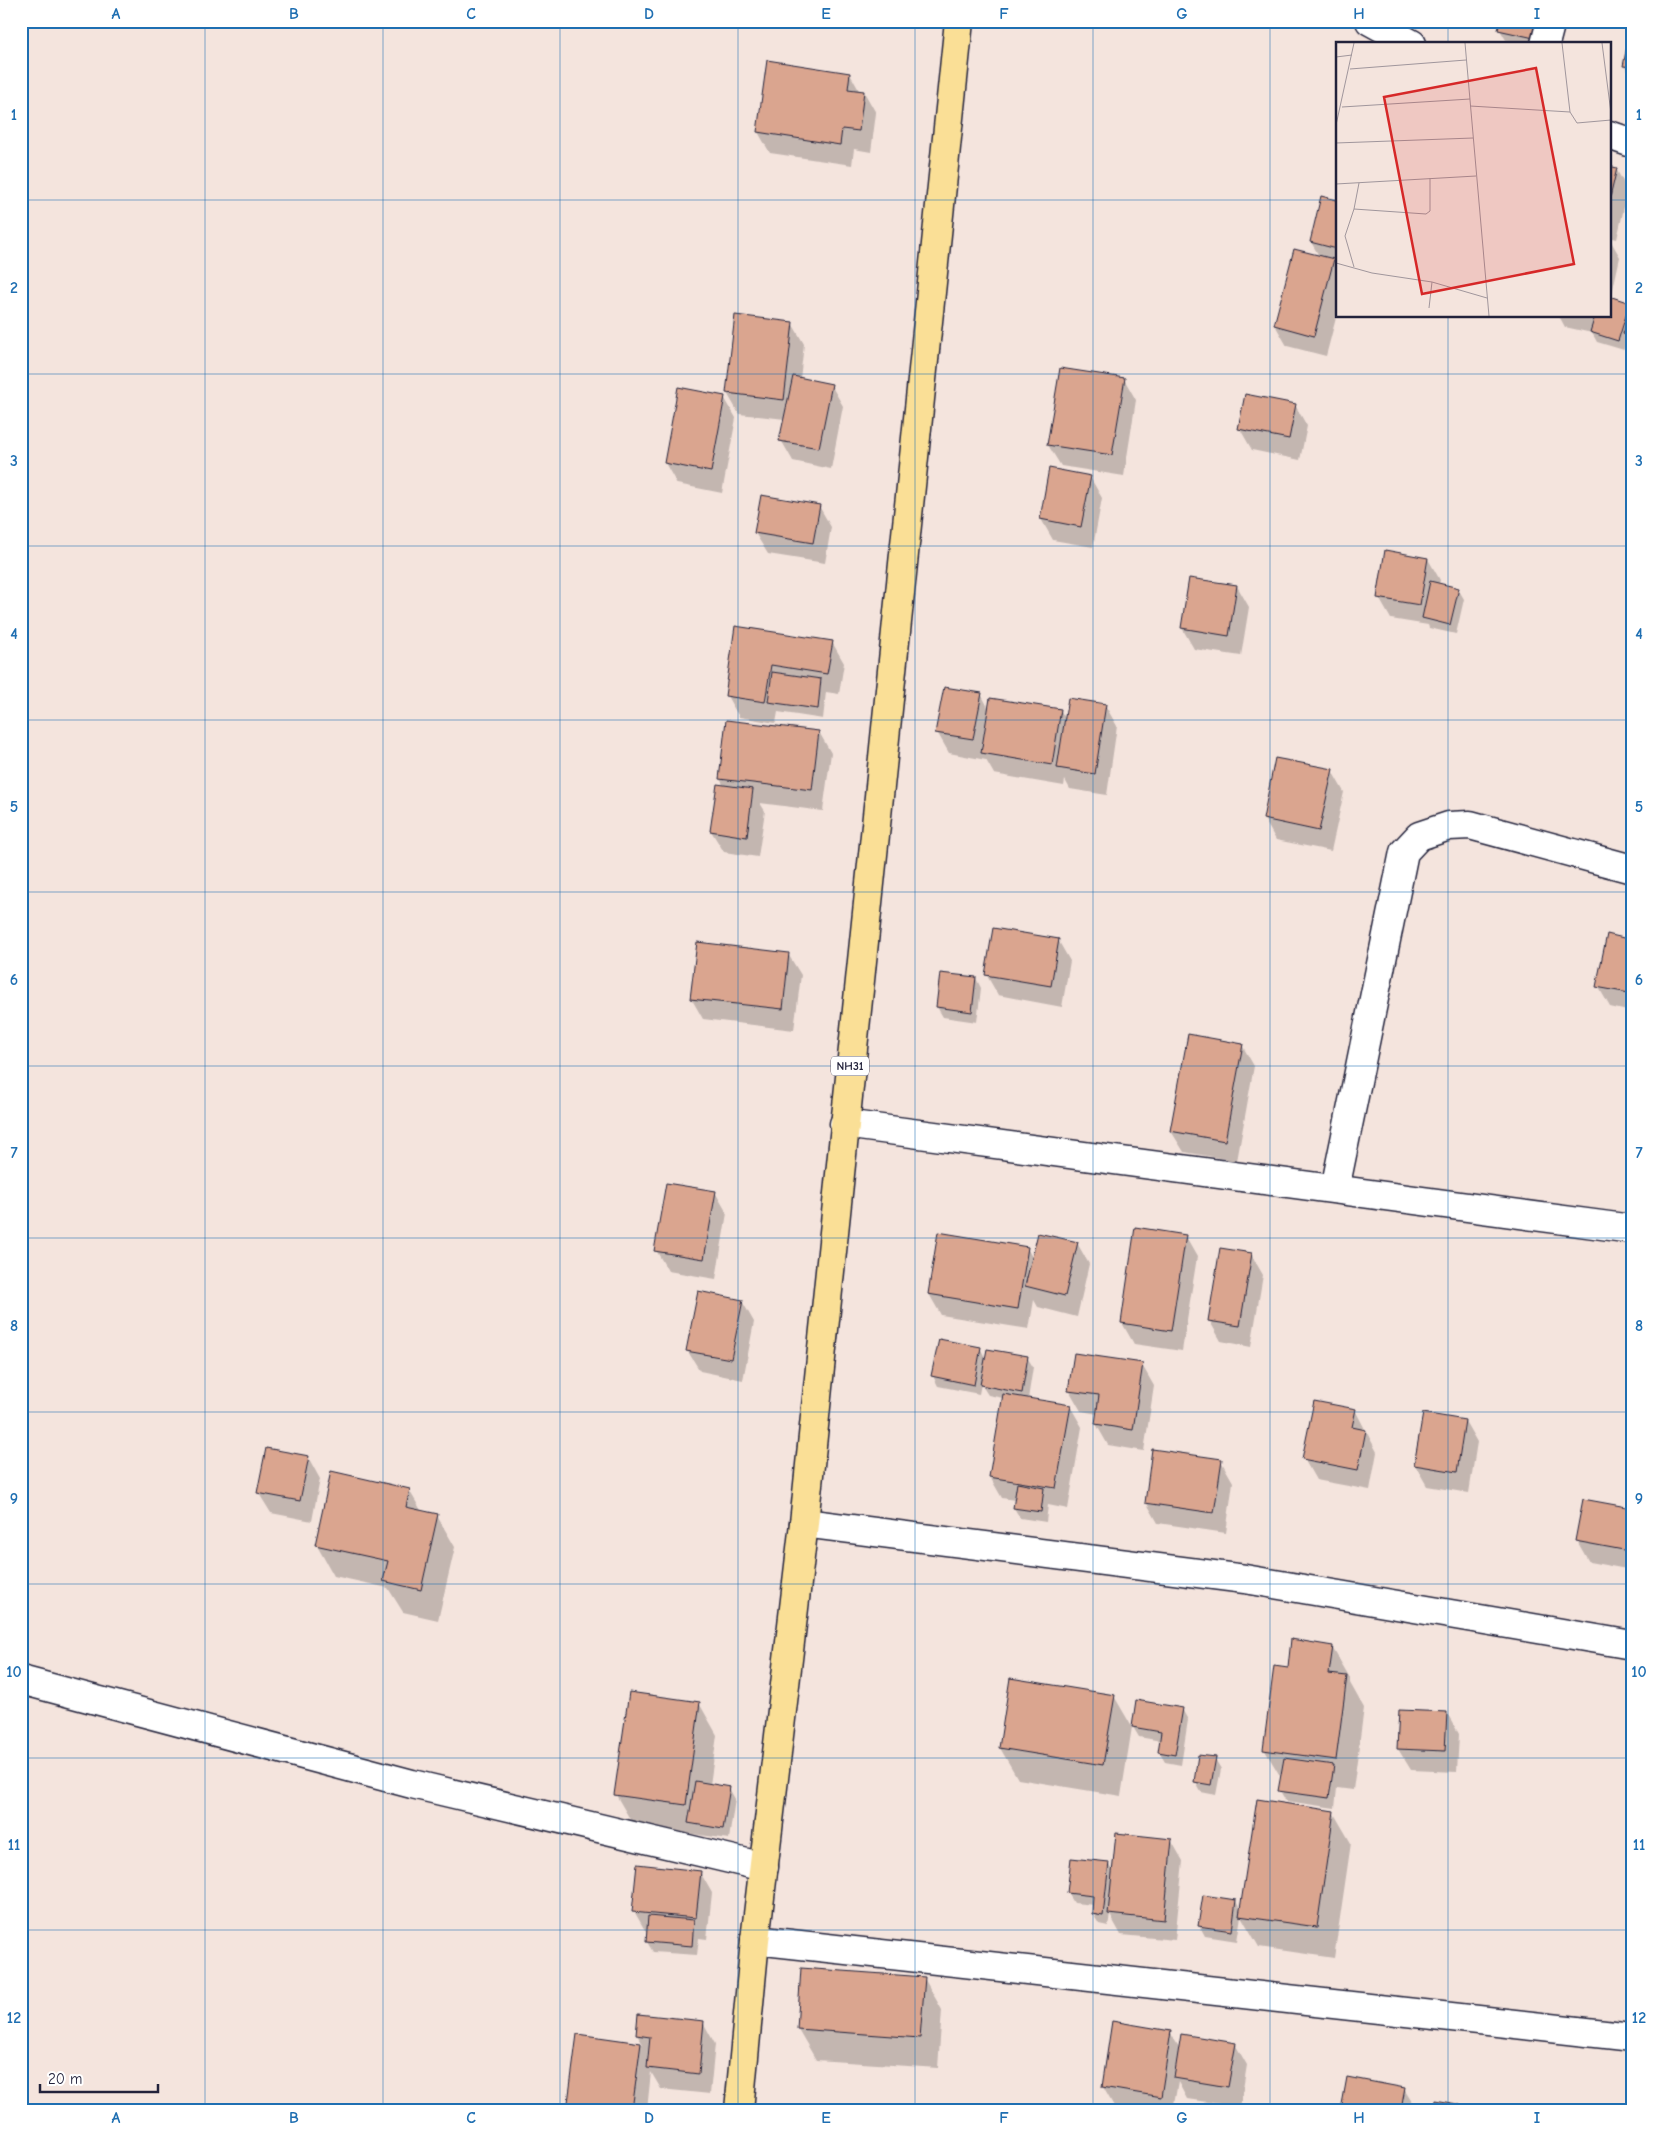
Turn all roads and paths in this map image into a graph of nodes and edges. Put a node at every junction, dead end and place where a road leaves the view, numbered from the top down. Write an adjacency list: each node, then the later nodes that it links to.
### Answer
1 (959, 21): 9 (highway, NH31)
2 (1370, 21): 4 (street)
3 (1551, 21): 5 (street)
4 (1408, 42)
5 (1546, 42)
6 (1610, 135): 7 (street)
7 (1632, 143)
8 (1632, 868): 10 (street)
9 (844, 1124): 10 (street); 12 (highway, NH31)
10 (1334, 1189): 11 (street)
11 (1632, 1229)
12 (804, 1523): 13 (street); 15 (highway, NH31)
13 (1632, 1645)
14 (21, 1680): 15 (street)
15 (764, 1866): 16 (highway, NH31)
16 (755, 1940): 17 (street); 18 (highway, NH31)
17 (1632, 2037)
18 (738, 2110)

